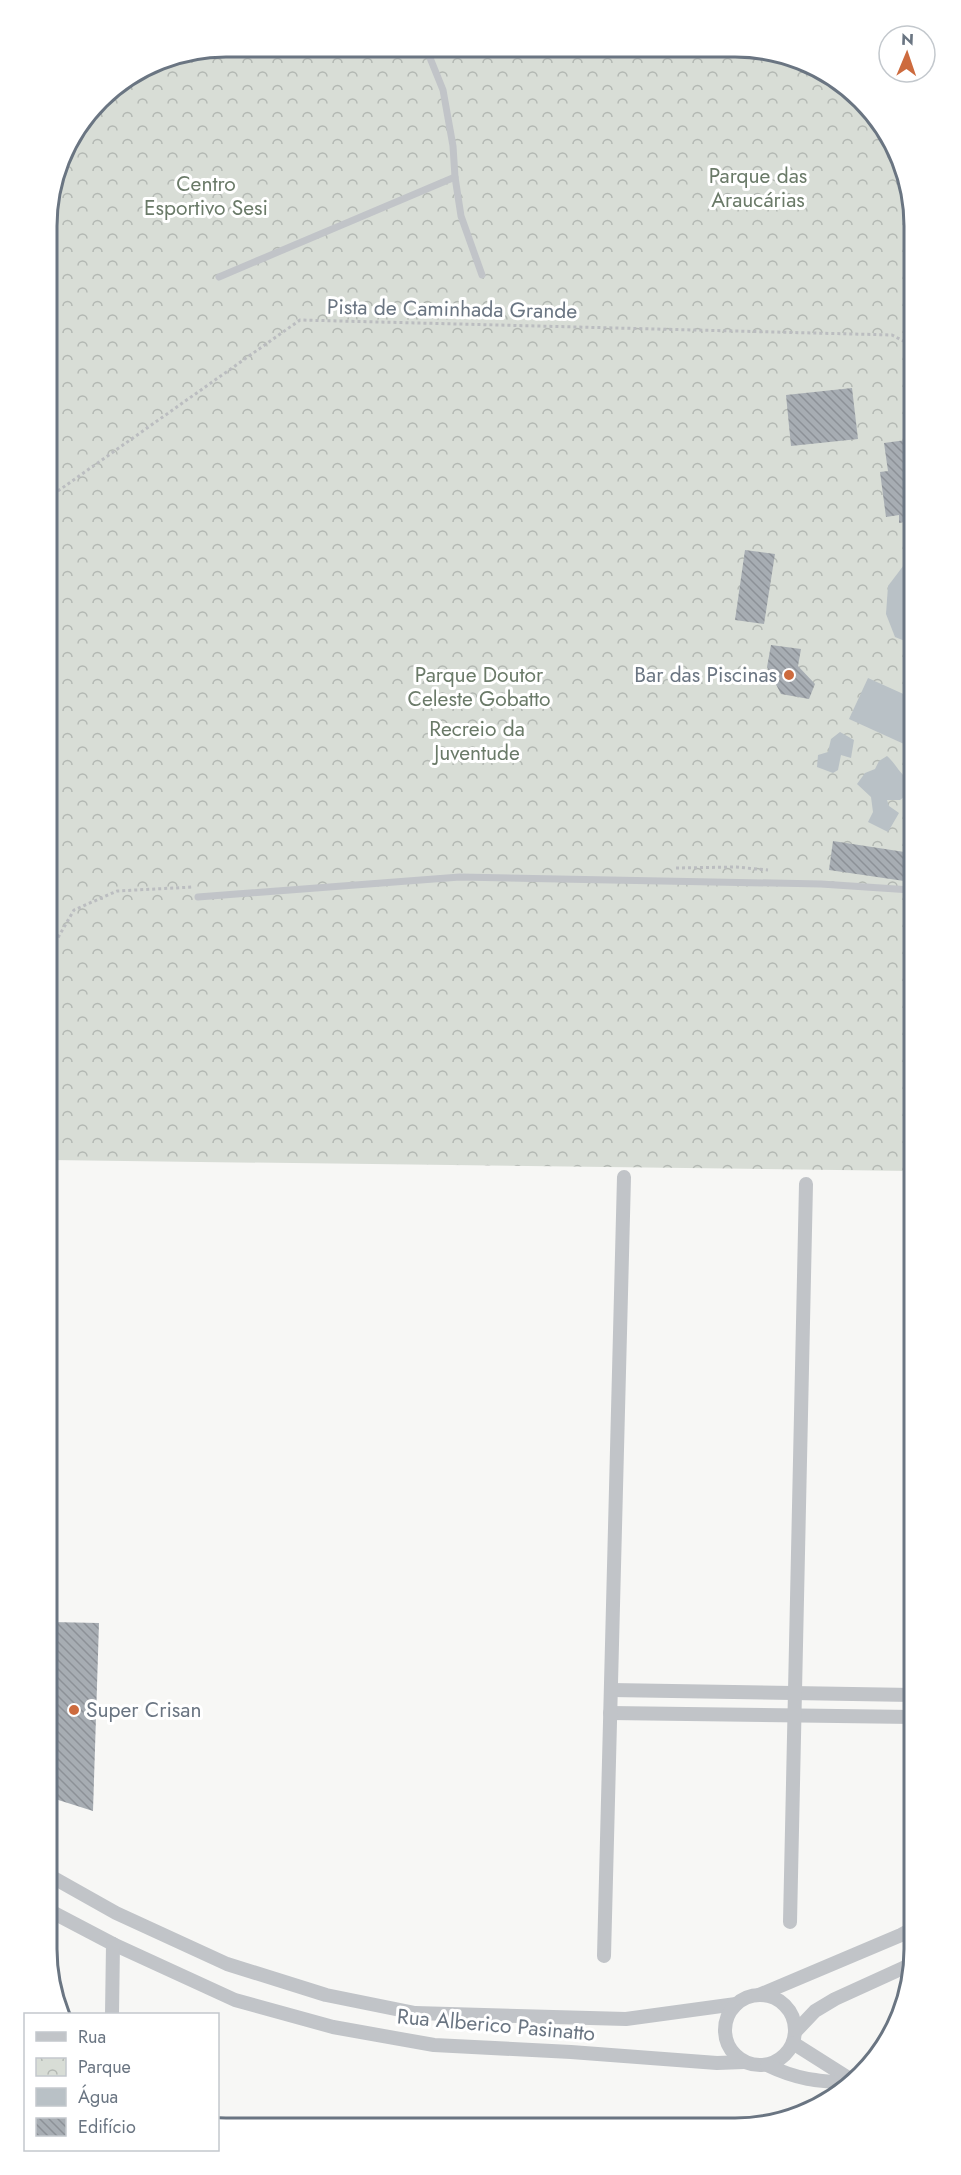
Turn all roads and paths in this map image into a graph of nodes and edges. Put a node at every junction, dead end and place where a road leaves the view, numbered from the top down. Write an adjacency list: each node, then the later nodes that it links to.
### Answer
1 (430, 57): 2 (lane)
2 (455, 177): 3 (lane); 4 (lane)
3 (482, 275)
4 (219, 277)
5 (904, 341): 6 (path, Pista de Caminhada Grande)
6 (57, 492)
7 (904, 890): 8 (lane)
8 (198, 897)
9 (624, 1177): 11 (street)
10 (806, 1184): 12 (street)
11 (611, 1690): 12 (street); 14 (street)
12 (795, 1693): 13 (street); 15 (street)
13 (904, 1695)
14 (610, 1713): 15 (street); 22 (street)
15 (794, 1715): 16 (street); 19 (street)
16 (904, 1717)
17 (57, 1880): 25 (street, Rua Alberico Pasinatto)
18 (57, 1915): 21 (street, Rua Alberico Pasinatto)
19 (790, 1922)
20 (904, 1933): 24 (street)
21 (113, 1944): 26 (street); 28 (street, Rua Alberico Pasinatto)
22 (604, 1956)
23 (903, 1968): 27 (street)
24 (758, 1995): 25 (street); 27 (street)
25 (736, 2004): 28 (street)
26 (112, 2013)
27 (794, 2038): 29 (street); 30 (street)
28 (744, 2062): 29 (street)
29 (767, 2065): 31 (street)
30 (845, 2077)
31 (839, 2082)

